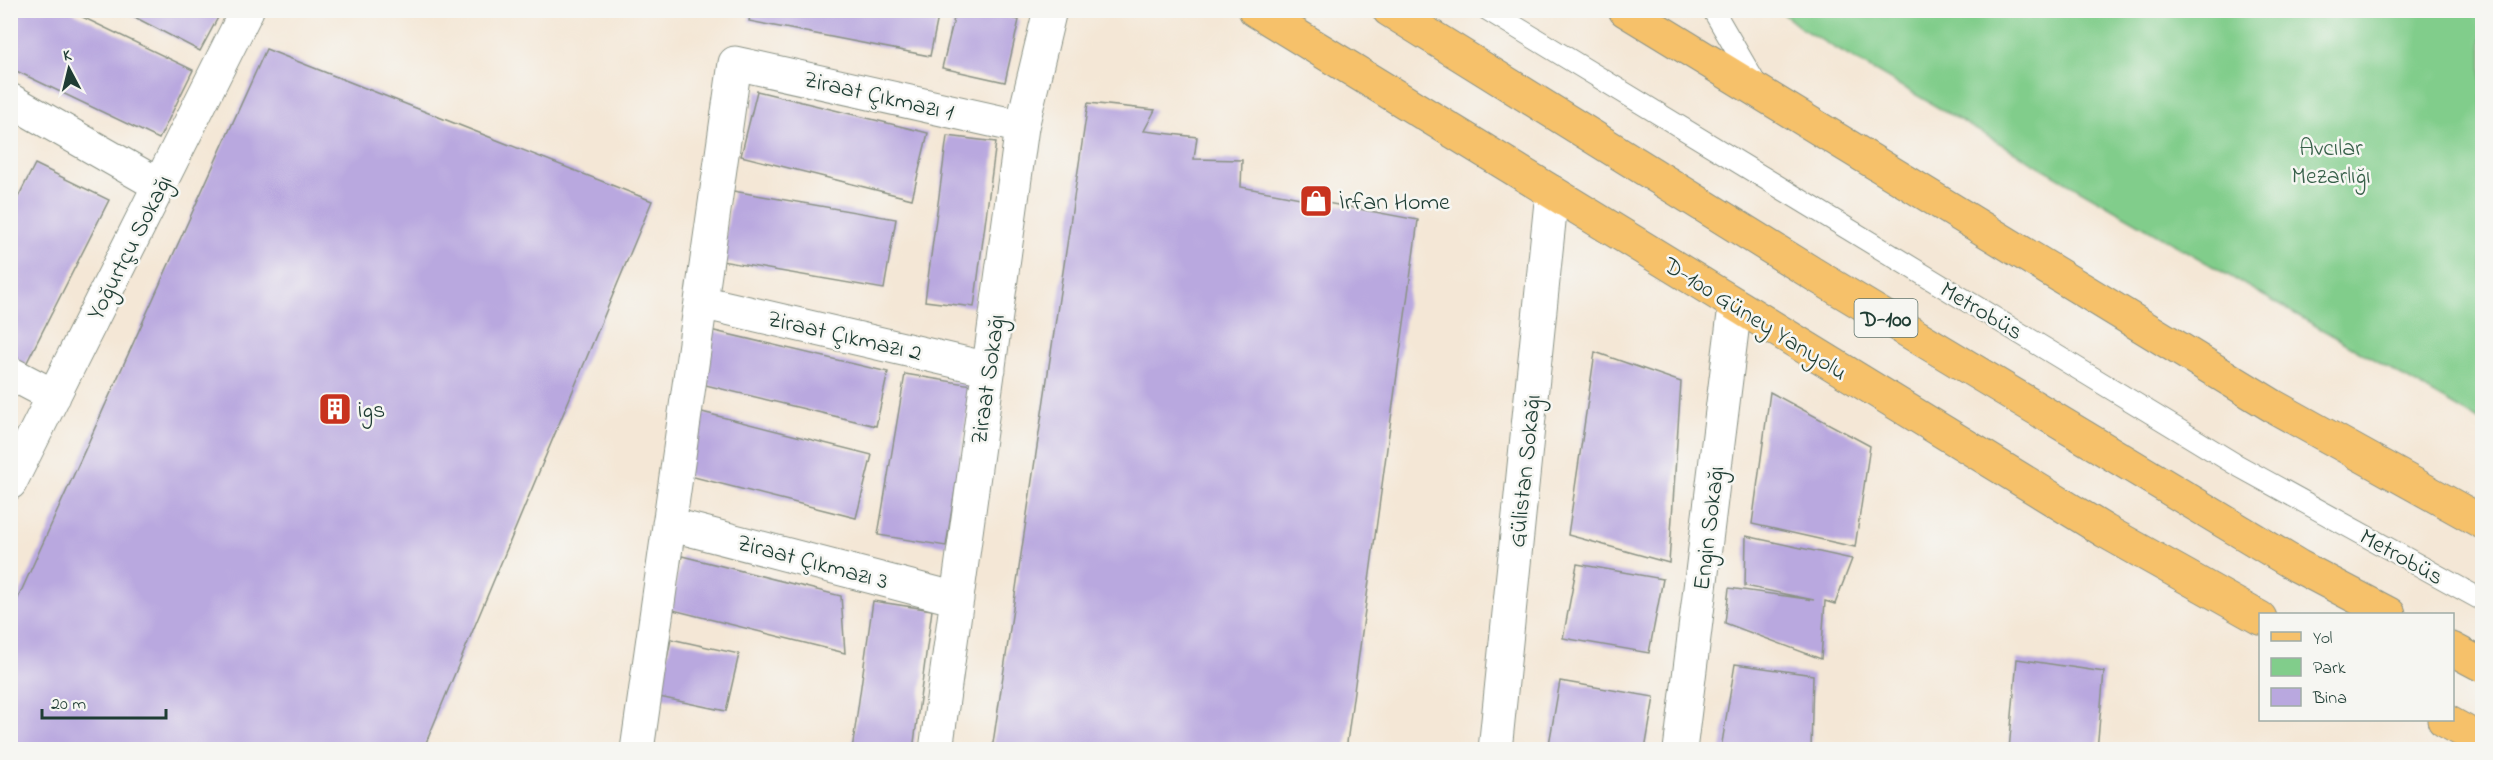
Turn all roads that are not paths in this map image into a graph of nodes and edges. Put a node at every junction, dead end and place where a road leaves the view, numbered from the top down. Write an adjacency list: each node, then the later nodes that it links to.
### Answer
1 (247, 10): 11 (street, Yoğurtçu Sokağı)
2 (1050, 10): 10 (street, Ziraat Sokağı)
3 (1255, 10): 12 (main road, D-100 Güney Yanyolu)
4 (1389, 10): 23 (main road, D-100)
5 (1488, 10): 22 (lane, Metrobüs)
6 (1625, 10): 8 (main road)
7 (1713, 10): 8 (lane)
8 (1761, 92): 19 (main road)
9 (10, 100): 11 (street)
10 (1023, 127): 13 (street, Ziraat Çıkmazı 1); 15 (street, Ziraat Sokağı)
11 (159, 185): 17 (street, Yoğurtçu Sokağı)
12 (1552, 192): 14 (main road, D-100 Güney Yanyolu); 31 (street, Gülistan Sokağı)
13 (701, 302): 15 (street, Ziraat Çıkmazı 2); 20 (street)
14 (1735, 306): 24 (main road, D-100 Güney Yanyolu); 32 (street, Engin Sokağı)
15 (989, 369): 21 (street, Ziraat Sokağı)
16 (10, 373): 17 (street)
17 (54, 396): 18 (street, Yoğurtçu Sokağı)
18 (10, 483)
19 (2482, 522)
20 (669, 524): 21 (street, Ziraat Çıkmazı 3); 29 (street)
21 (957, 599): 30 (street, Ziraat Sokağı)
22 (2482, 600)
23 (2385, 613)
24 (2259, 617)
25 (2454, 650): 26 (main road)
26 (2482, 665)
27 (2446, 721): 28 (main road)
28 (2482, 741)
29 (637, 750)
30 (936, 750)
31 (1494, 750)
32 (1680, 750)

